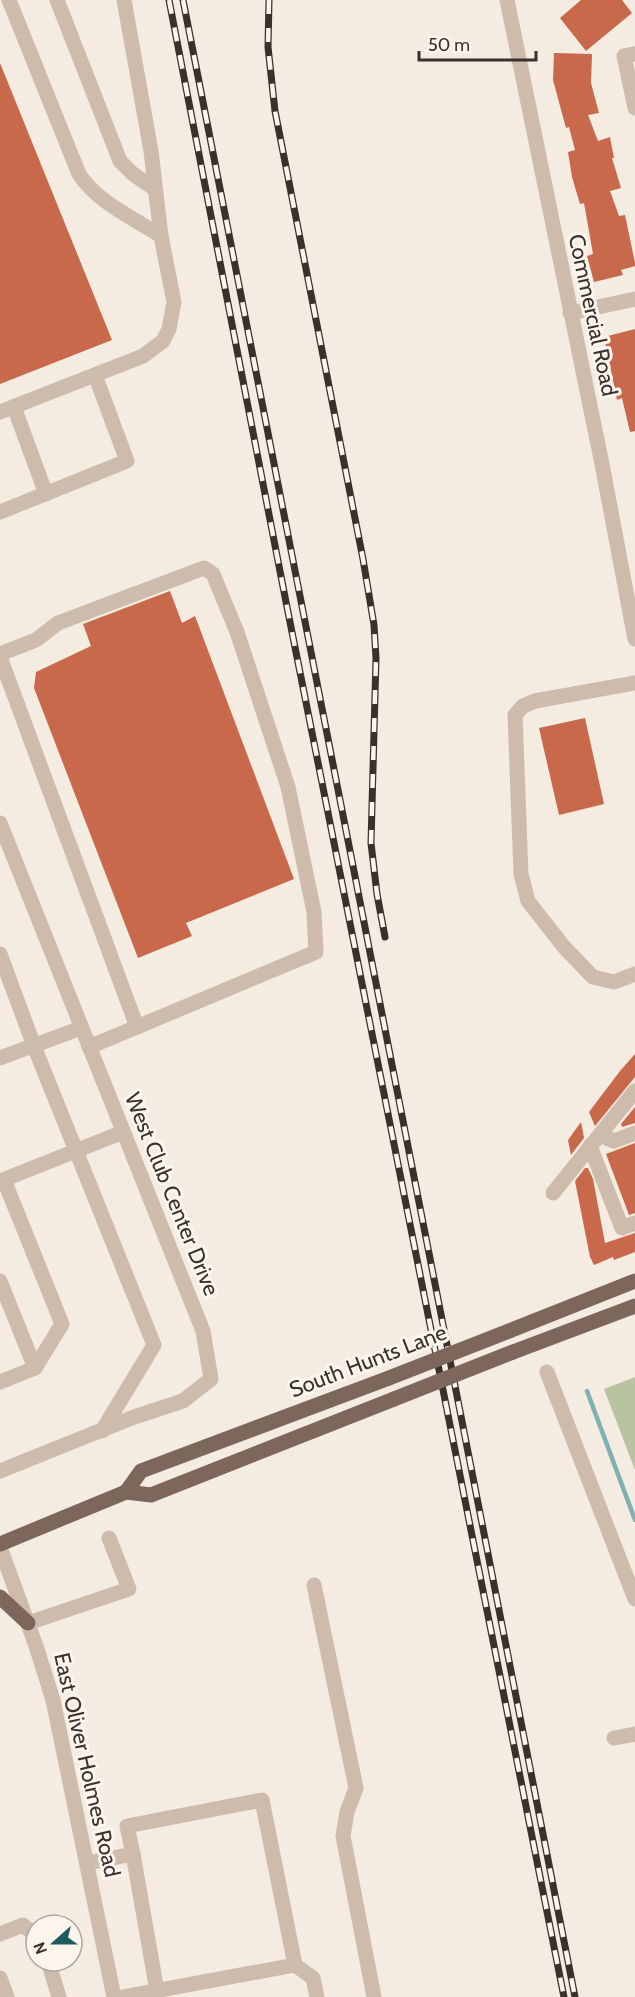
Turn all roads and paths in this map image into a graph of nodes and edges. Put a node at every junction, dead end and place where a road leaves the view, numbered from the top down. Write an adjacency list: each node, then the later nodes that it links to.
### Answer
1 (9, 0): 10 (street)
2 (57, 0): 9 (street)
3 (113, 0): 6 (street)
4 (124, 0): 6 (street)
5 (507, 0): 12 (street, Commercial Road)
6 (131, 42): 9 (street)
7 (630, 55): 8 (street)
8 (635, 108)
9 (155, 189): 10 (street)
10 (161, 236): 13 (street)
11 (635, 299): 12 (street)
12 (570, 313): 17 (street, Commercial Road)
13 (95, 375): 14 (street); 15 (street)
14 (7, 410): 15 (street)
15 (46, 494): 16 (street)
16 (0, 512)
17 (635, 639)
18 (0, 655): 23 (street); 23 (street)
19 (635, 683): 22 (street)
20 (0, 823): 24 (street, West Club Center Drive)
21 (0, 954): 25 (street)
22 (635, 974)
23 (138, 1027): 26 (street)
24 (81, 1028): 25 (street); 26 (street, West Club Center Drive)
25 (34, 1046): 27 (street); 32 (street)
26 (89, 1047): 29 (street, West Club Center Drive)
27 (0, 1058)
28 (635, 1091): 31 (street)
29 (123, 1132): 32 (street); 42 (street, West Club Center Drive)
30 (635, 1133): 31 (street)
31 (595, 1141): 34 (street); 35 (street)
32 (77, 1151): 33 (street); 42 (street)
33 (2, 1180): 39 (street)
34 (553, 1193)
35 (635, 1224)
36 (0, 1281): 39 (street)
37 (635, 1281): 44 (main road, South Hunts Lane, bridge)
38 (635, 1306): 44 (main road, South Hunts Lane, bridge)
39 (35, 1368): 41 (street)
40 (547, 1372): 49 (street)
41 (0, 1382)
42 (102, 1431): 43 (street)
43 (0, 1471)
44 (126, 1492): 46 (main road, South Hunts Lane)
45 (109, 1538): 50 (street)
46 (0, 1545): 50 (street, East Oliver Holmes Road)
47 (314, 1585): 66 (street)
48 (0, 1597): 50 (main road)
49 (635, 1599)
50 (28, 1623): 54 (street, East Oliver Holmes Road)
51 (635, 1734): 52 (street)
52 (614, 1738)
53 (133, 1854): 54 (street); 57 (street); 60 (street)
54 (88, 1863): 63 (street, East Oliver Holmes Road)
55 (24, 1926): 56 (street)
56 (0, 1934)
57 (295, 1965): 60 (street); 65 (street)
58 (52, 1973): 62 (street)
59 (0, 1978): 61 (street)
60 (157, 1991): 64 (street)
61 (7, 1997)
62 (59, 1997)
63 (114, 1997)
64 (122, 1997)
65 (317, 1997)
66 (374, 1997)

